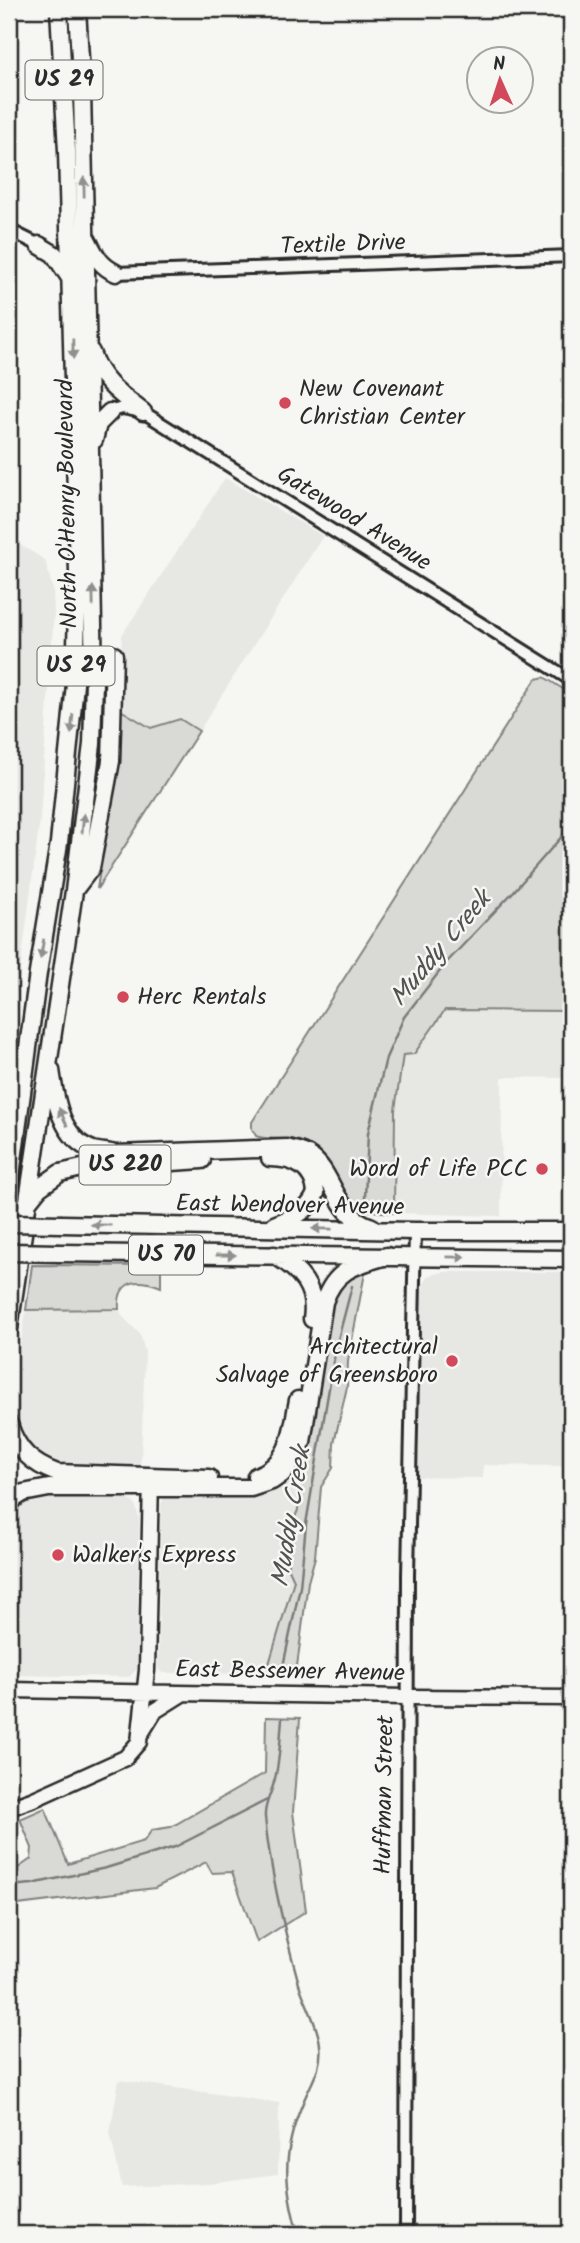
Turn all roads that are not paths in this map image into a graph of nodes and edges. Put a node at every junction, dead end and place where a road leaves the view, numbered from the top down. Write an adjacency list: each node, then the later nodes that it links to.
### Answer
1 (60, 9): 3 (highway, North O'Henry Boulevard / US 29)
2 (76, 9): 5 (highway, North O'Henry Boulevard / US 29, one-way to 2)
3 (69, 215): 6 (highway); 9 (highway, North O'Henry Boulevard / US 29)
4 (9, 230): 6 (street)
5 (85, 234): 8 (highway); 10 (highway, North O'Henry Boulevard / US 29)
6 (38, 245): 9 (highway)
7 (571, 256): 8 (street, Textile Drive)
8 (116, 273): 10 (highway)
9 (71, 281): 18 (highway, North O'Henry Boulevard / US 29, one-way to 18)
10 (86, 304): 11 (highway, North O'Henry Boulevard / US 29)
11 (87, 338): 13 (highway); 14 (highway, North O'Henry Boulevard / US 29)
12 (110, 412): 13 (street); 14 (highway)
13 (144, 412): 16 (street, Gatewood Avenue)
14 (90, 452): 17 (highway, North O'Henry Boulevard / US 29, one-way to 14)
15 (114, 655): 17 (highway)
16 (571, 680)
17 (74, 891): 19 (highway, North O'Henry Boulevard / US 29)
18 (28, 1047): 20 (highway); 22 (highway, North O'Henry Boulevard / US 29)
19 (48, 1054): 21 (highway, one-way to 19); 23 (highway, North O'Henry Boulevard / US 29)
20 (9, 1076)
21 (237, 1153): 23 (highway, US 220); 25 (highway, US 220); 26 (highway)
22 (9, 1190)
23 (26, 1205): 34 (highway, North O'Henry Boulevard / US 29)
24 (9, 1223): 25 (highway, East Wendover Avenue / US 70, one-way to 24, bridge)
25 (267, 1228): 26 (highway, East Wendover Avenue / US 70, one-way to 25)
26 (382, 1230): 27 (highway, East Wendover Avenue / US 70)
27 (415, 1231): 28 (highway, East Wendover Avenue / US 70); 32 (street, Huffman Street)
28 (571, 1231)
29 (9, 1252): 30 (highway, East Wendover Avenue / US 70, one-way to 30, bridge)
30 (274, 1255): 31 (highway, East Wendover Avenue / US 70); 36 (highway)
31 (387, 1256): 32 (highway, East Wendover Avenue / US 70); 36 (highway)
32 (414, 1256): 33 (highway, East Wendover Avenue / US 70, one-way to 33); 41 (street, Huffman Street)
33 (571, 1259)
34 (9, 1328)
35 (9, 1424): 36 (highway)
36 (151, 1483): 37 (highway); 39 (main road)
37 (9, 1502)
38 (9, 1690): 39 (main road, East Bessemer Avenue)
39 (143, 1692): 40 (main road, East Bessemer Avenue); 43 (main road)
40 (183, 1693): 41 (main road, East Bessemer Avenue); 43 (main road)
41 (407, 1697): 42 (main road, East Bessemer Avenue); 45 (street, Huffman Street)
42 (571, 1698)
43 (141, 1733): 44 (main road)
44 (9, 1808)
45 (406, 2234)

